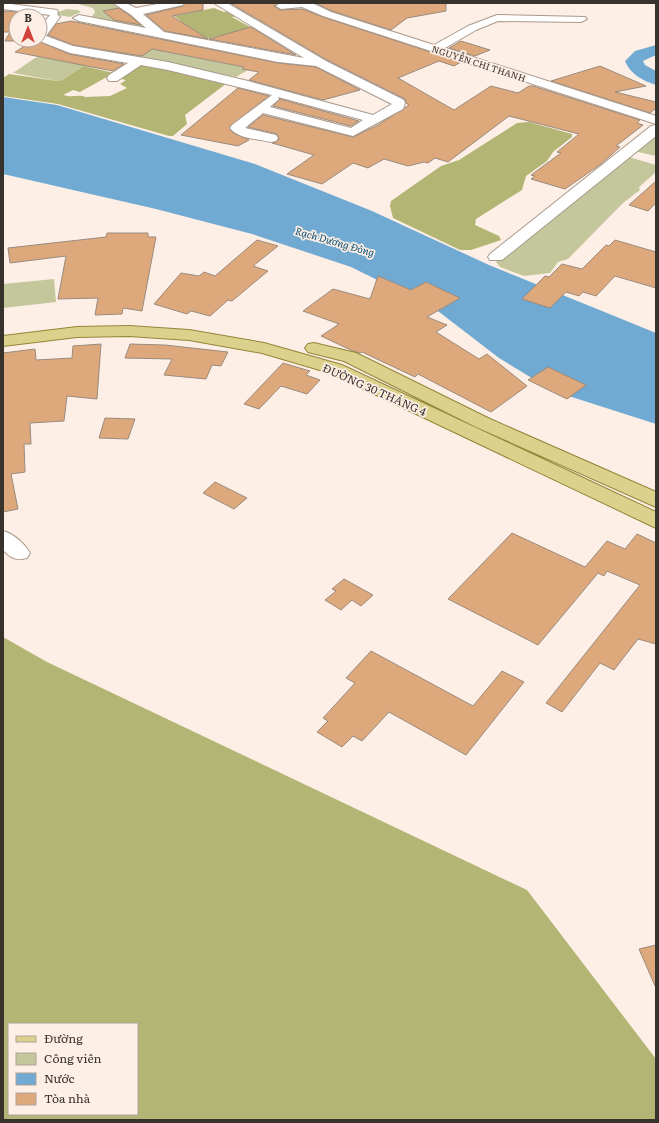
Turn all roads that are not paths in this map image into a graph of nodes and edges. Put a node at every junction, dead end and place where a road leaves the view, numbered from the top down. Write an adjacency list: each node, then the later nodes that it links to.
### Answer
1 (118, 3): 9 (street)
2 (179, 3): 9 (street)
3 (219, 3): 16 (street)
4 (303, 3): 7 (street); 14 (street, NGUYỄN CHÍ THANH)
5 (327, 3): 8 (street)
6 (3, 6): 10 (street)
7 (281, 6)
8 (339, 6)
9 (134, 12): 13 (street)
10 (53, 14): 11 (street); 11 (street); 15 (street)
11 (79, 18): 13 (street)
12 (581, 19): 14 (street)
13 (161, 34): 16 (street)
14 (435, 49): 21 (street, NGUYỄN CHÍ THANH)
15 (140, 60): 17 (street); 18 (street)
16 (322, 64): 20 (street)
17 (113, 78)
18 (280, 93): 19 (street); 20 (street)
19 (261, 109): 20 (street); 23 (street)
20 (373, 119)
21 (656, 120)
22 (656, 129): 24 (street)
23 (271, 138)
24 (496, 257)
25 (77, 326): 26 (main road, ĐƯỜNG 30 THÁNG 4); 27 (main road, ĐƯỜNG 30 THÁNG 4); 28 (main road, ĐƯỜNG 30 THÁNG 4); 29 (main road, ĐƯỜNG 30 THÁNG 4)
26 (3, 329)
27 (3, 341)
28 (350, 357): 29 (main road); 30 (main road, ĐƯỜNG 30 THÁNG 4)
29 (336, 369): 30 (main road, ĐƯỜNG 30 THÁNG 4)
30 (653, 510)
31 (3, 538): 32 (street)
32 (19, 553)

